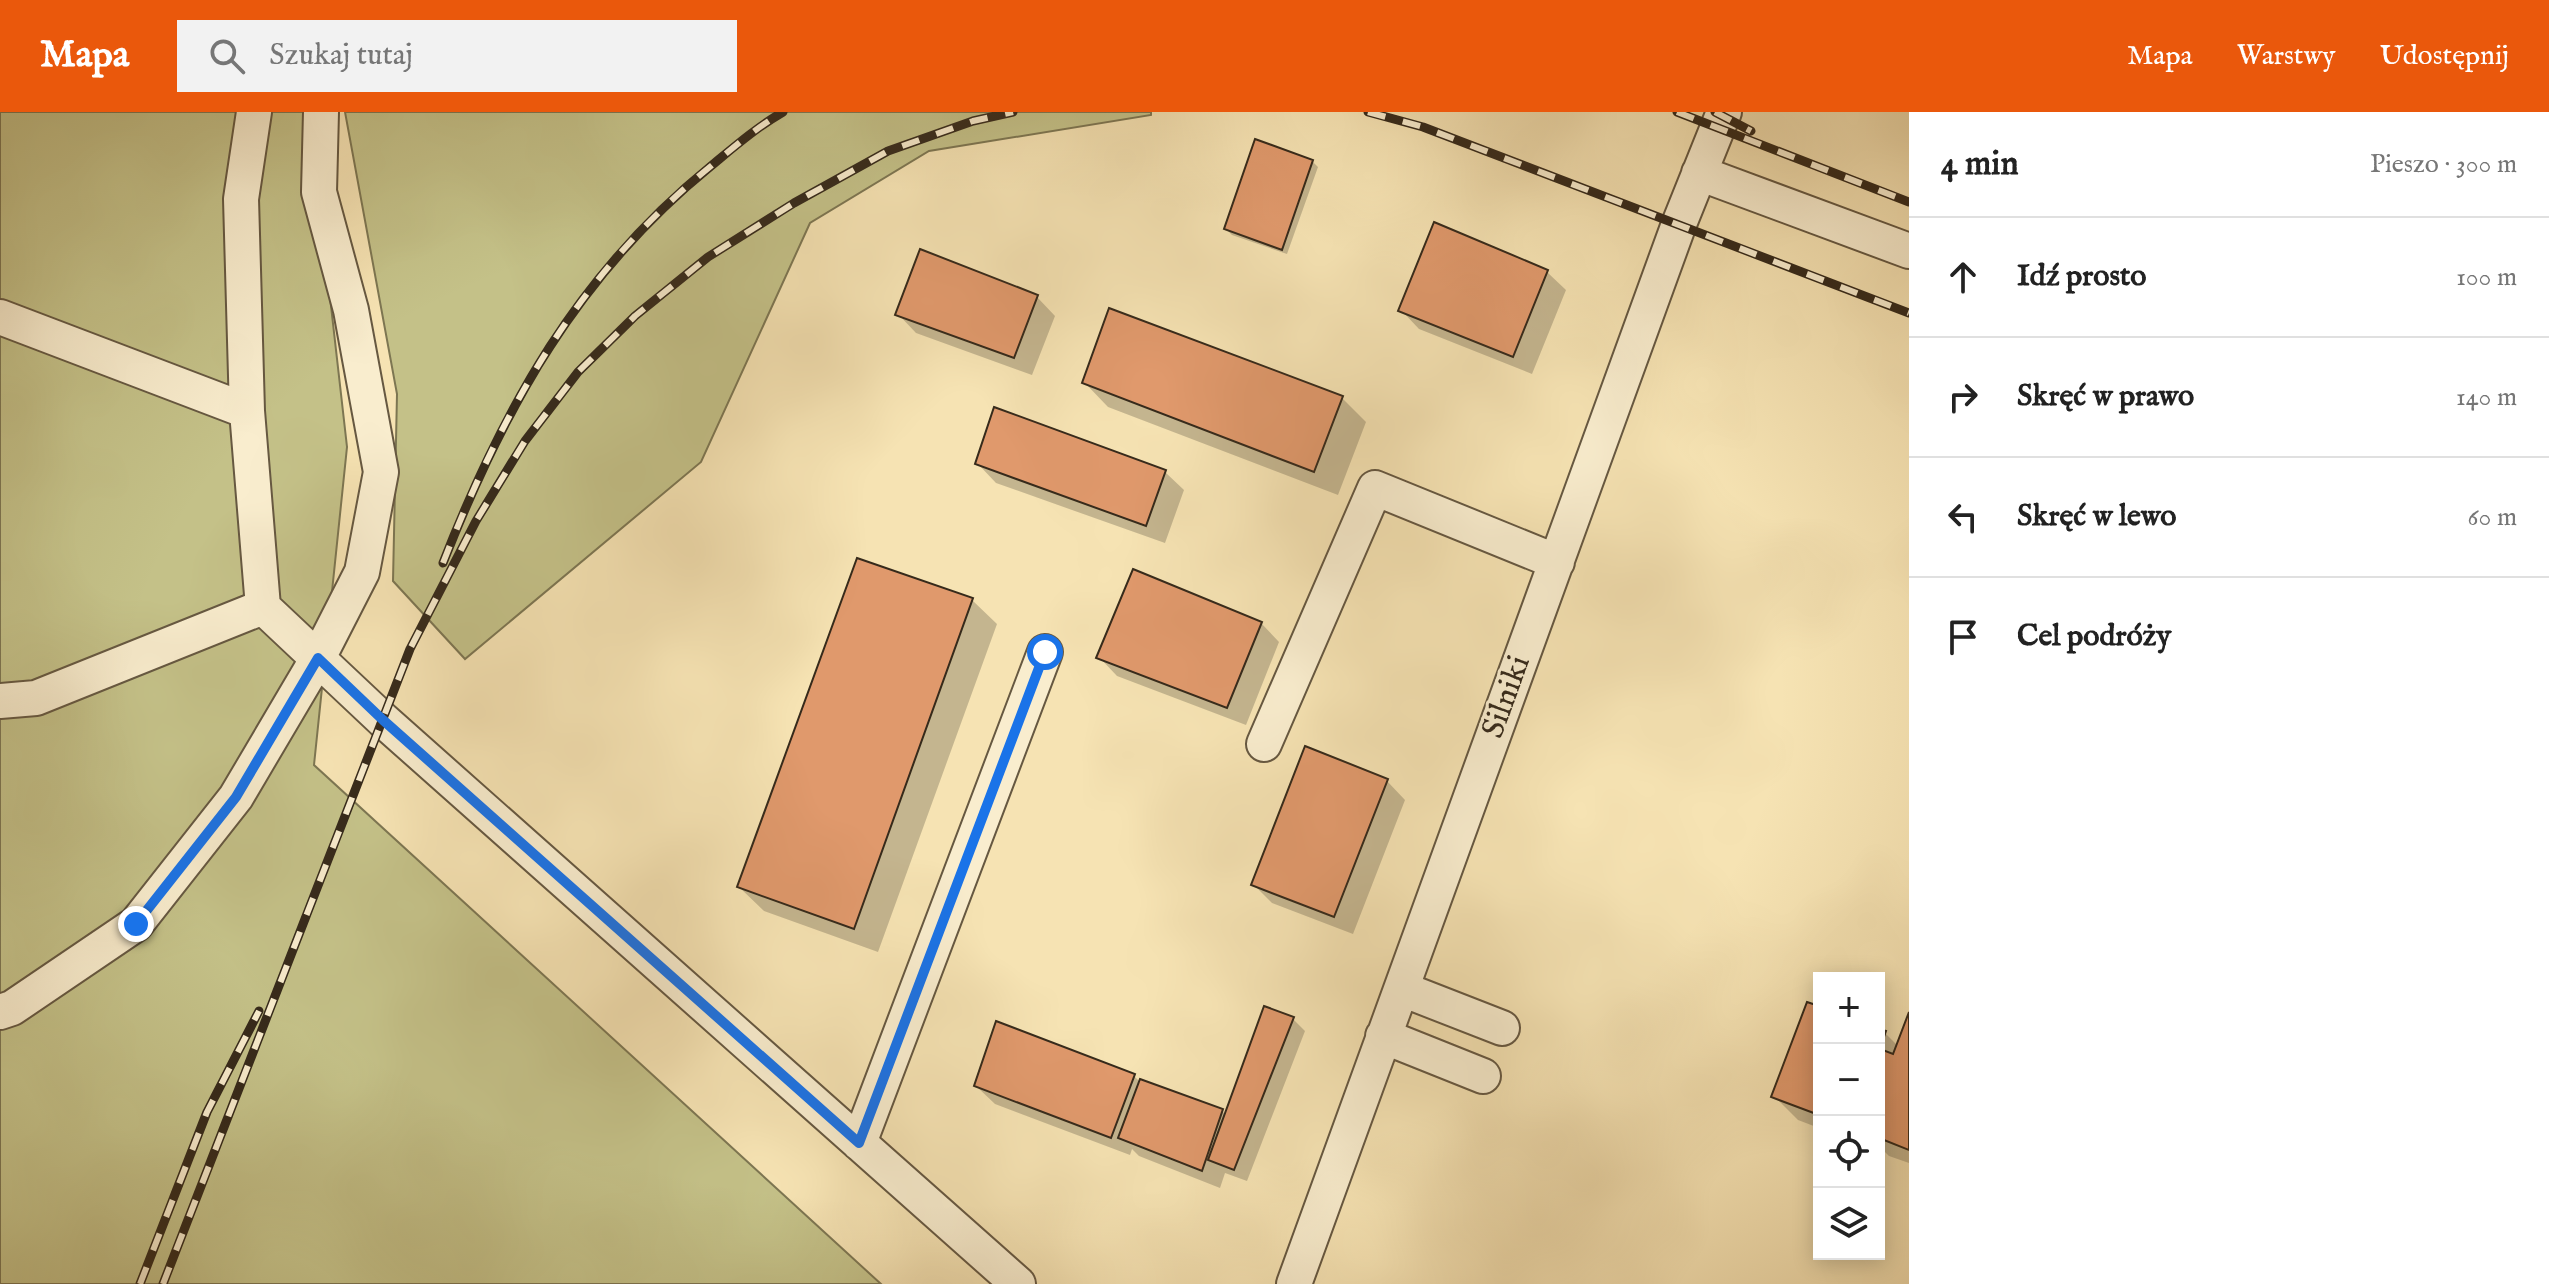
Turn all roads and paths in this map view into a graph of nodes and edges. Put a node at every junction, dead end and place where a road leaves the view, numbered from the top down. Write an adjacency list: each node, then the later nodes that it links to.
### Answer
1 (254, 112): 7 (lane)
2 (321, 112): 11 (lane)
3 (1724, 112): 4 (lane, Silniki)
4 (1699, 173): 5 (lane); 8 (lane, Silniki)
5 (1909, 251)
6 (0, 317): 7 (lane)
7 (247, 411): 9 (lane)
8 (1557, 562): 13 (lane); 14 (lane, Silniki)
9 (263, 607): 11 (lane); 12 (lane)
10 (1045, 652): 19 (lane)
11 (318, 658): 15 (lane); 19 (lane)
12 (0, 701)
13 (1264, 744)
14 (1402, 989): 16 (lane); 17 (lane, Silniki)
15 (0, 1012)
16 (1502, 1028)
17 (1383, 1036): 18 (lane); 21 (lane, Silniki)
18 (1483, 1076)
19 (859, 1143): 20 (lane)
20 (1018, 1284)
21 (1294, 1284)

